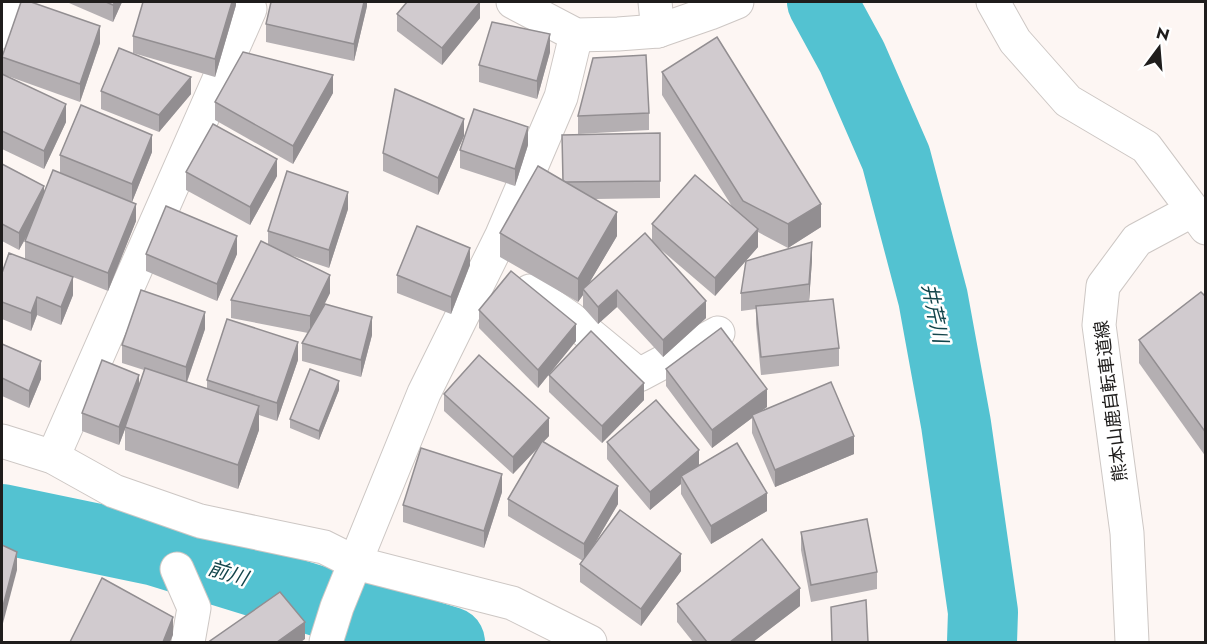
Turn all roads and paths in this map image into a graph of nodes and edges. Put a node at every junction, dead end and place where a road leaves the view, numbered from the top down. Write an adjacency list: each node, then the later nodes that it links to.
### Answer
1 (16, 2): 7 (street)
2 (513, 2): 8 (street)
3 (993, 2): 9 (street, 熊本山鹿自転車道線)
4 (724, 7): 6 (street)
5 (250, 9): 13 (street)
6 (656, 16): 8 (street)
7 (2, 32)
8 (576, 35): 10 (street)
9 (1199, 219): 19 (street, 熊本山鹿自転車道線)
10 (488, 264): 11 (street); 14 (street)
11 (718, 333)
12 (2, 441): 13 (street)
13 (53, 458): 14 (street)
14 (356, 563): 17 (street); 18 (street)
15 (177, 569): 16 (street)
16 (188, 642)
17 (326, 642)
18 (590, 642)
19 (1132, 642)

